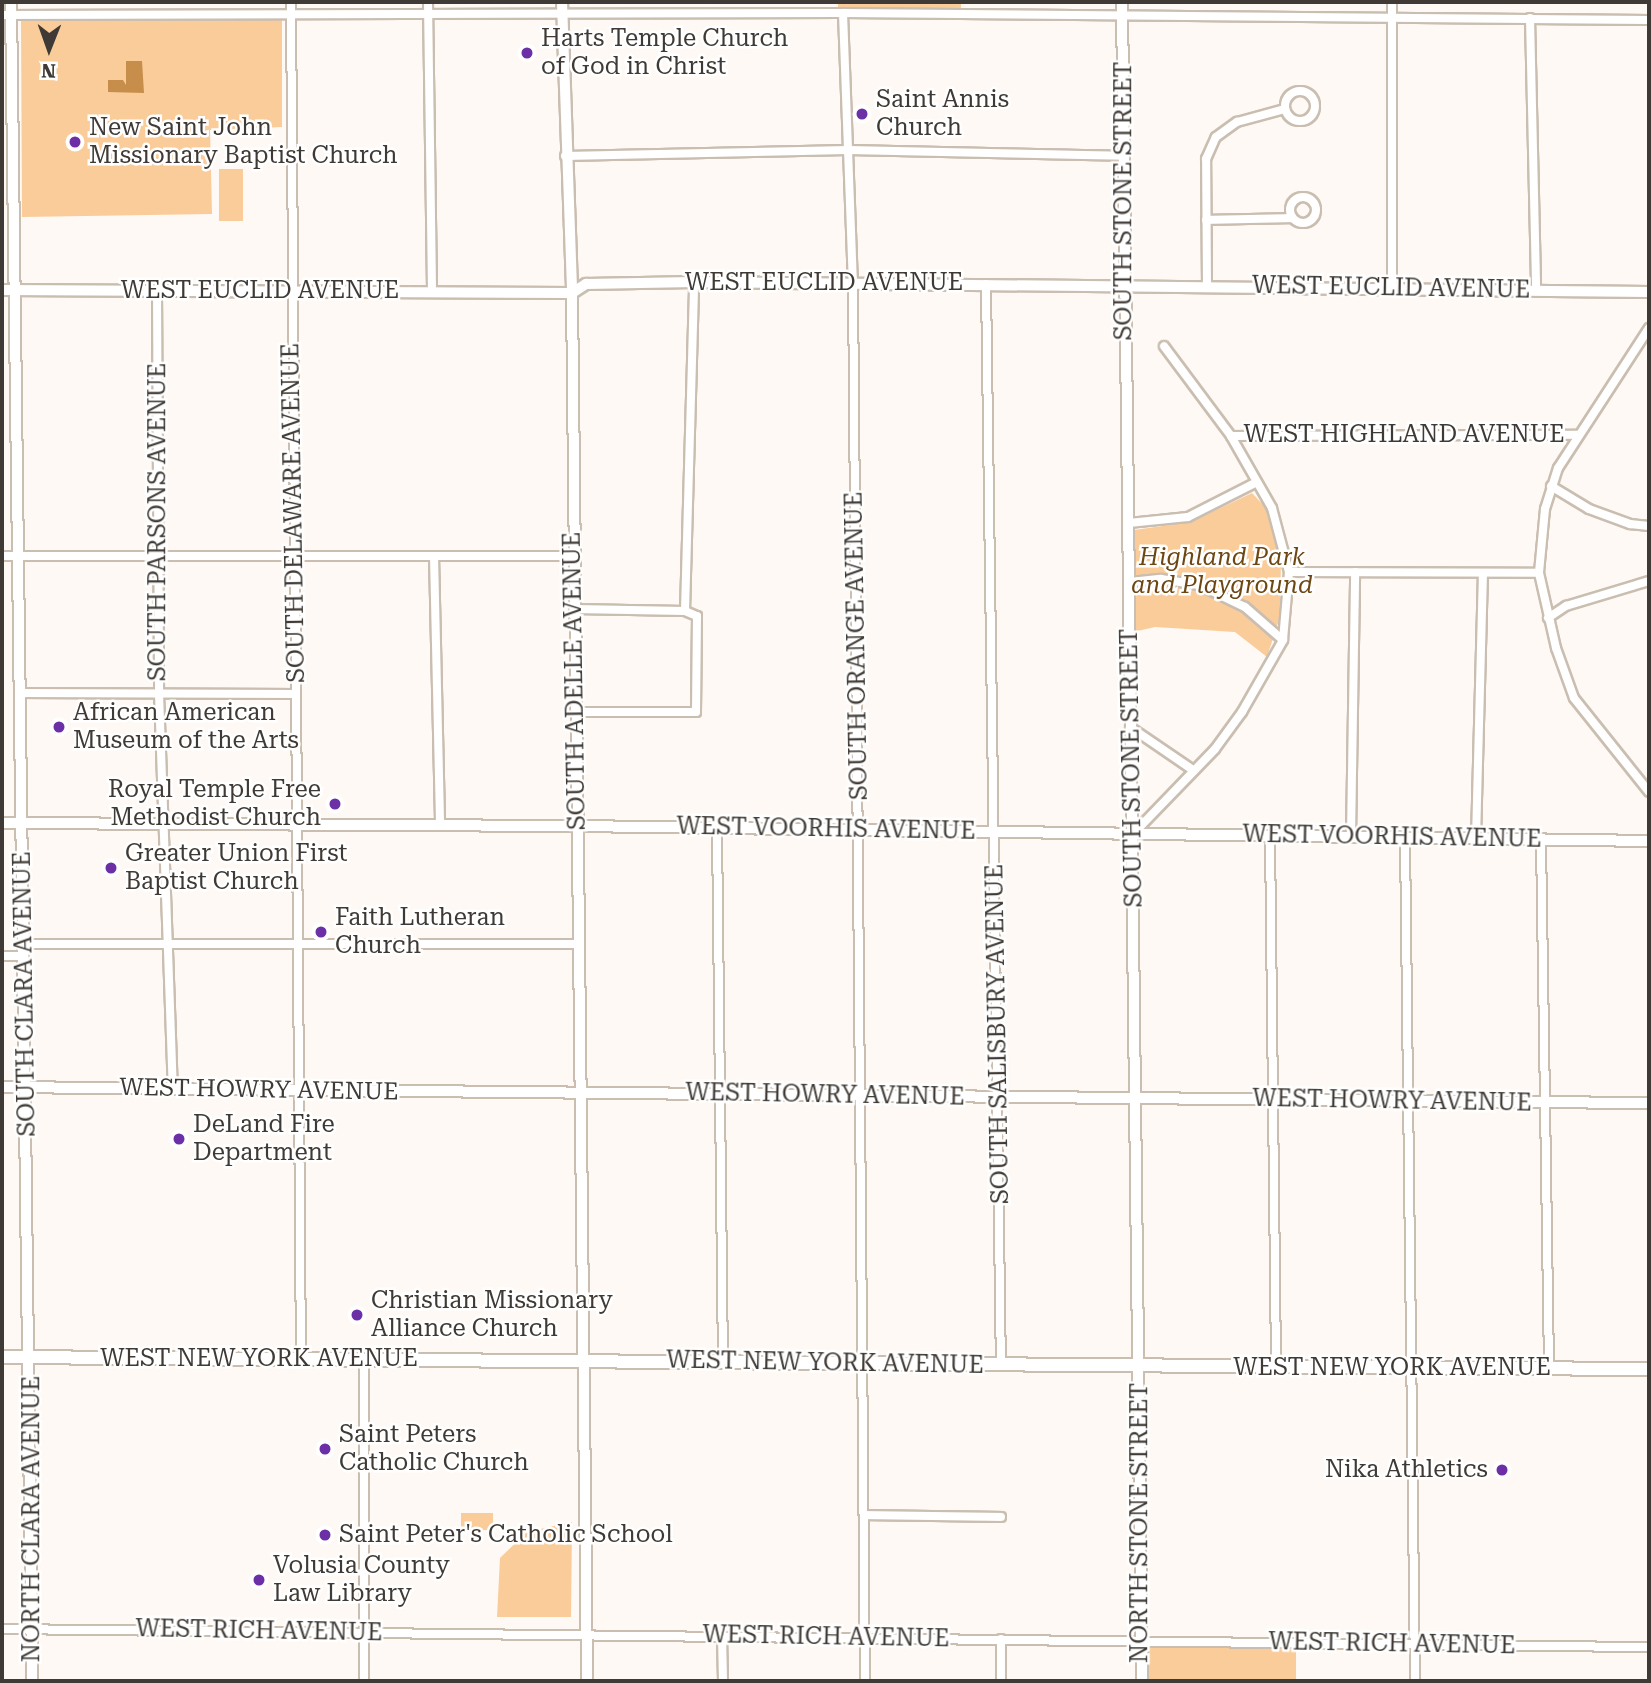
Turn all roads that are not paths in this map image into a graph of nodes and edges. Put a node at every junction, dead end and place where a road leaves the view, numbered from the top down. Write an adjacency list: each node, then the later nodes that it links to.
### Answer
1 (11, 2): 13 (street, SOUTH CLARA AVENUE)
2 (153, 2): 9 (street)
3 (291, 2): 8 (street, SOUTH DELAWARE AVENUE)
4 (428, 2): 11 (street)
5 (1122, 2): 12 (street, SOUTH STONE STREET)
6 (1392, 2): 14 (street)
7 (562, 7): 10 (street); 11 (street); 21 (street, SOUTH ADELLE AVENUE)
8 (291, 12): 9 (street); 11 (street); 35 (street, SOUTH DELAWARE AVENUE)
9 (153, 13): 13 (street)
10 (843, 13): 12 (street); 19 (street, SOUTH ORANGE AVENUE)
11 (428, 14): 36 (street)
12 (1122, 14): 14 (street); 22 (street, SOUTH STONE STREET)
13 (7, 15): 20 (street, SOUTH CLARA AVENUE)
14 (1392, 16): 15 (street); 30 (street)
15 (1530, 18): 16 (street); 34 (street)
16 (1649, 20)
17 (1285, 109): 24 (street)
18 (2, 150): 20 (street)
19 (848, 150): 21 (street); 22 (street); 26 (street, SOUTH ORANGE AVENUE)
20 (13, 151): 32 (street, SOUTH CLARA AVENUE)
21 (565, 156): 38 (street, SOUTH ADELLE AVENUE)
22 (1124, 156): 28 (street, SOUTH STONE STREET)
23 (1292, 218): 24 (street)
24 (1206, 220): 29 (street)
25 (694, 282): 26 (street, WEST EUCLID AVENUE); 38 (street, WEST EUCLID AVENUE); 60 (street)
26 (853, 284): 27 (street, WEST EUCLID AVENUE); 77 (street, SOUTH ORANGE AVENUE)
27 (986, 284): 28 (street, WEST EUCLID AVENUE); 78 (street, SOUTH SALISBURY AVENUE)
28 (1123, 285): 29 (street, WEST EUCLID AVENUE); 45 (street, SOUTH STONE STREET)
29 (1207, 287): 30 (street, WEST EUCLID AVENUE)
30 (1392, 288): 34 (street, WEST EUCLID AVENUE)
31 (2, 290): 32 (street, WEST EUCLID AVENUE)
32 (15, 290): 33 (street, WEST EUCLID AVENUE); 48 (street, SOUTH CLARA AVENUE)
33 (158, 290): 35 (street, WEST EUCLID AVENUE); 49 (street, SOUTH PARSONS AVENUE)
34 (1536, 290): 37 (street, WEST EUCLID AVENUE)
35 (291, 291): 36 (street, WEST EUCLID AVENUE); 50 (street, SOUTH DELAWARE AVENUE)
36 (432, 292): 38 (street, WEST EUCLID AVENUE)
37 (1649, 292)
38 (572, 293): 52 (street, SOUTH ADELLE AVENUE)
39 (1649, 328): 41 (street)
40 (1164, 346): 42 (street)
41 (1577, 435): 42 (street, WEST HIGHLAND AVENUE); 44 (street)
42 (1231, 436): 43 (street)
43 (1257, 482): 45 (street); 53 (street)
44 (1551, 486): 46 (street); 56 (street)
45 (1129, 523): 58 (street, SOUTH STONE STREET)
46 (1649, 526)
47 (2, 556): 48 (street)
48 (20, 556): 49 (street); 63 (street, SOUTH CLARA AVENUE)
49 (157, 556): 50 (street); 64 (street, SOUTH PARSONS AVENUE)
50 (293, 556): 51 (street); 65 (street, SOUTH DELAWARE AVENUE)
51 (434, 556): 52 (street); 74 (street)
52 (573, 556): 59 (street, SOUTH ADELLE AVENUE)
53 (1289, 572): 54 (street); 62 (street)
54 (1355, 572): 55 (street); 81 (street)
55 (1483, 573): 56 (street); 83 (street)
56 (1539, 573): 61 (street)
57 (1649, 581): 61 (street)
58 (1130, 582): 62 (street); 67 (street, SOUTH STONE STREET)
59 (574, 609): 60 (street); 66 (street, SOUTH ADELLE AVENUE)
60 (685, 611): 66 (street)
61 (1548, 618): 69 (street)
62 (1283, 640): 68 (street)
63 (20, 693): 64 (street); 71 (street, SOUTH CLARA AVENUE)
64 (159, 693): 65 (street); 72 (street, SOUTH PARSONS AVENUE)
65 (295, 694): 73 (street, SOUTH DELAWARE AVENUE)
66 (576, 712): 75 (street, SOUTH ADELLE AVENUE)
67 (1130, 727): 68 (street); 79 (street, SOUTH STONE STREET)
68 (1193, 770): 79 (street)
69 (1649, 792)
70 (2, 823): 71 (street, WEST VOORHIS AVENUE)
71 (22, 824): 72 (street, WEST VOORHIS AVENUE); 86 (street, SOUTH CLARA AVENUE)
72 (163, 824): 73 (street, WEST VOORHIS AVENUE); 87 (street, SOUTH PARSONS AVENUE)
73 (296, 825): 74 (street, WEST VOORHIS AVENUE); 88 (street, SOUTH DELAWARE AVENUE)
74 (440, 826): 75 (street, WEST VOORHIS AVENUE)
75 (577, 826): 76 (street, WEST VOORHIS AVENUE); 89 (street, SOUTH ADELLE AVENUE)
76 (717, 828): 77 (street, WEST VOORHIS AVENUE); 97 (street)
77 (858, 830): 78 (street, WEST VOORHIS AVENUE); 98 (street, SOUTH ORANGE AVENUE)
78 (995, 832): 79 (street, WEST VOORHIS AVENUE); 99 (street, SOUTH SALISBURY AVENUE)
79 (1133, 834): 80 (street, WEST VOORHIS AVENUE); 100 (street, SOUTH STONE STREET)
80 (1270, 836): 81 (street, WEST VOORHIS AVENUE); 101 (street)
81 (1351, 837): 82 (street, WEST VOORHIS AVENUE)
82 (1405, 837): 83 (street, WEST VOORHIS AVENUE); 102 (street)
83 (1476, 839): 84 (street, WEST VOORHIS AVENUE)
84 (1541, 839): 85 (street, WEST VOORHIS AVENUE); 103 (street)
85 (1649, 841)
86 (24, 944): 87 (street); 91 (street, SOUTH CLARA AVENUE)
87 (167, 944): 88 (street); 94 (street, SOUTH PARSONS AVENUE)
88 (299, 944): 89 (street); 95 (street, SOUTH DELAWARE AVENUE)
89 (579, 944): 96 (street, SOUTH ADELLE AVENUE)
90 (2, 956): 91 (street)
91 (24, 956): 93 (street, SOUTH CLARA AVENUE)
92 (2, 1087): 93 (street, WEST HOWRY AVENUE)
93 (28, 1088): 94 (street, WEST HOWRY AVENUE); 106 (street, SOUTH CLARA AVENUE)
94 (173, 1089): 95 (street, WEST HOWRY AVENUE)
95 (301, 1090): 96 (street, WEST HOWRY AVENUE); 107 (street, SOUTH DELAWARE AVENUE)
96 (582, 1093): 97 (street, WEST HOWRY AVENUE); 109 (street, SOUTH ADELLE AVENUE)
97 (721, 1094): 98 (street, WEST HOWRY AVENUE); 110 (street)
98 (861, 1096): 99 (street, WEST HOWRY AVENUE); 111 (street, SOUTH ORANGE AVENUE)
99 (1001, 1097): 100 (street, WEST HOWRY AVENUE); 112 (street, SOUTH SALISBURY AVENUE)
100 (1135, 1098): 101 (street, WEST HOWRY AVENUE); 113 (street, SOUTH STONE STREET)
101 (1271, 1100): 102 (street, WEST HOWRY AVENUE); 114 (street)
102 (1408, 1101): 103 (street, WEST HOWRY AVENUE); 115 (street)
103 (1546, 1102): 104 (street, WEST HOWRY AVENUE); 116 (street)
104 (1649, 1103)
105 (2, 1357): 106 (main road, WEST NEW YORK AVENUE)
106 (31, 1357): 107 (main road, WEST NEW YORK AVENUE); 121 (street, NORTH CLARA AVENUE)
107 (301, 1359): 108 (main road, WEST NEW YORK AVENUE)
108 (364, 1360): 109 (main road, WEST NEW YORK AVENUE); 122 (street)
109 (584, 1361): 110 (main road, WEST NEW YORK AVENUE); 123 (street, SOUTH ADELLE AVENUE)
110 (723, 1362): 111 (main road, WEST NEW YORK AVENUE)
111 (863, 1364): 112 (main road, WEST NEW YORK AVENUE); 118 (street, SOUTH ORANGE AVENUE)
112 (1001, 1365): 113 (main road, WEST NEW YORK AVENUE)
113 (1139, 1366): 114 (main road, WEST NEW YORK AVENUE); 127 (street, NORTH STONE STREET)
114 (1276, 1367): 115 (main road, WEST NEW YORK AVENUE)
115 (1412, 1368): 116 (main road, WEST NEW YORK AVENUE); 128 (street)
116 (1549, 1368): 117 (main road, WEST NEW YORK AVENUE)
117 (1649, 1369)
118 (864, 1515): 119 (street); 125 (street, SOUTH ORANGE AVENUE)
119 (1001, 1517)
120 (2, 1629): 121 (street, WEST RICH AVENUE)
121 (33, 1629): 122 (street, WEST RICH AVENUE); 130 (street, NORTH CLARA AVENUE)
122 (364, 1632): 123 (street, WEST RICH AVENUE); 131 (street)
123 (586, 1634): 124 (street, WEST RICH AVENUE); 132 (street, SOUTH ADELLE AVENUE)
124 (722, 1636): 125 (street, WEST RICH AVENUE); 133 (street)
125 (865, 1638): 126 (street, WEST RICH AVENUE); 134 (street, SOUTH ORANGE AVENUE)
126 (1001, 1639): 127 (street, WEST RICH AVENUE); 135 (street)
127 (1142, 1641): 128 (street, WEST RICH AVENUE); 136 (street, NORTH STONE STREET)
128 (1415, 1644): 129 (street, WEST RICH AVENUE); 137 (street)
129 (1649, 1647)
130 (32, 1681)
131 (364, 1681)
132 (587, 1681)
133 (723, 1681)
134 (865, 1681)
135 (1001, 1681)
136 (1142, 1681)
137 (1415, 1681)

